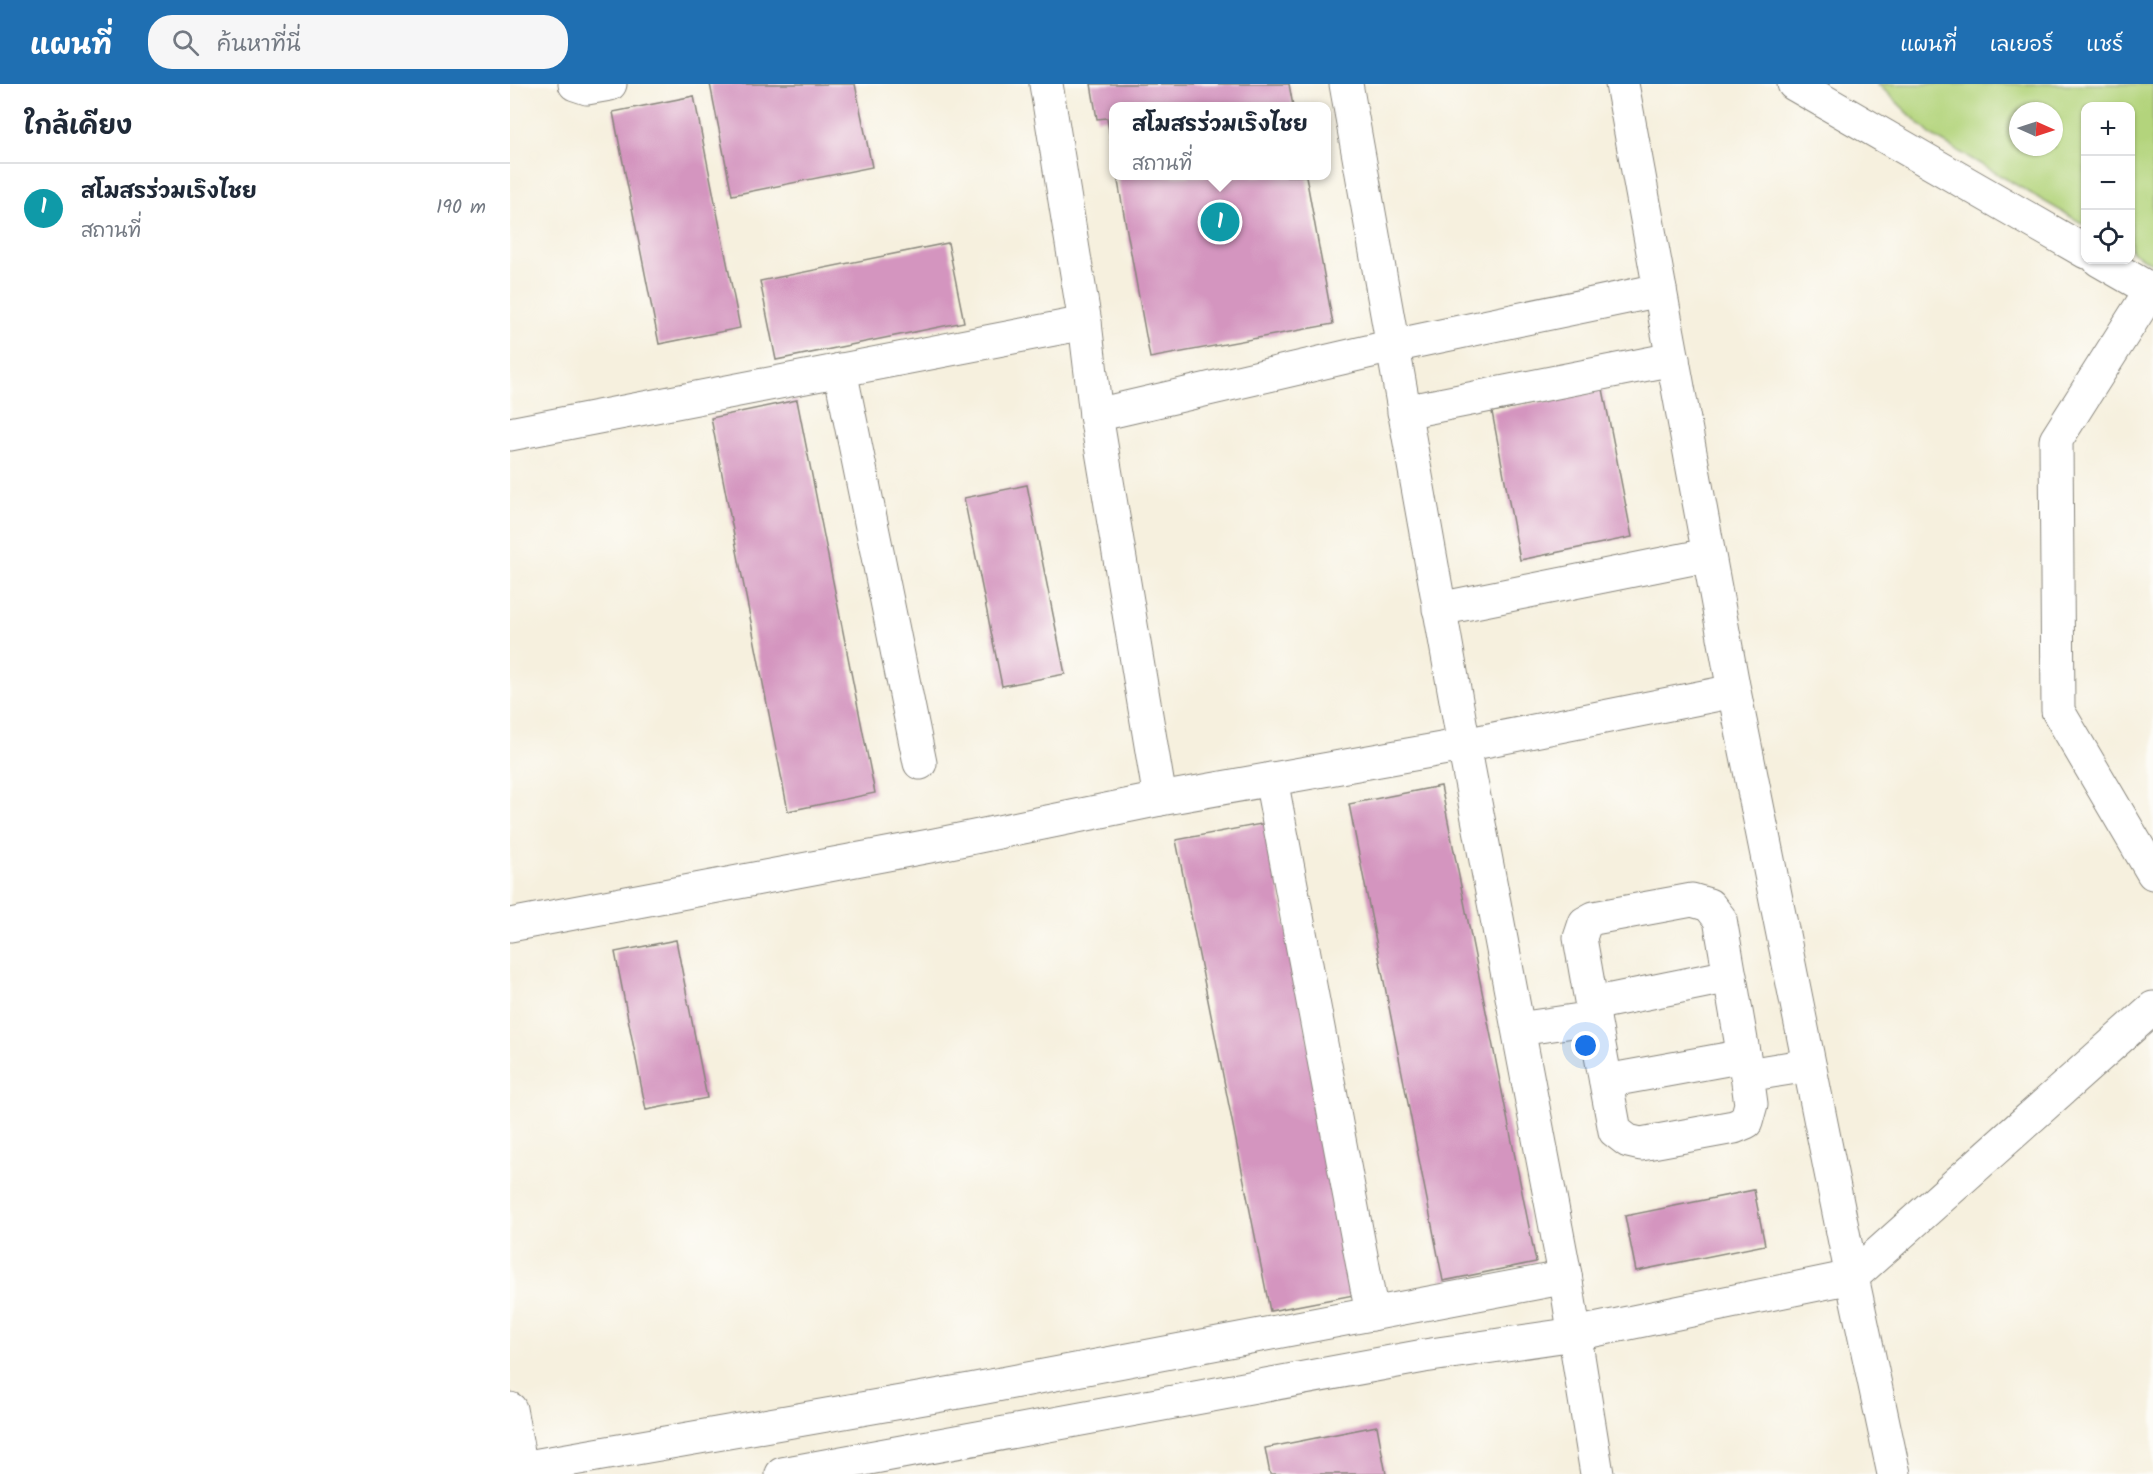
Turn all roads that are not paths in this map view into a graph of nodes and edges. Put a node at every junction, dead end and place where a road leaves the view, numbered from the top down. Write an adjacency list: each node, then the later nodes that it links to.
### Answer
1 (575, 84): 2 (lane)
2 (610, 84)
3 (1046, 84): 11 (lane)
4 (1346, 84): 12 (lane)
5 (1622, 84): 9 (lane)
6 (1794, 84): 7 (lane)
7 (2081, 250)
8 (2105, 264): 10 (lane)
9 (1660, 290): 12 (lane); 13 (lane)
10 (2152, 290): 25 (lane)
11 (1085, 322): 14 (lane); 16 (lane)
12 (1393, 346): 15 (lane); 16 (lane)
13 (1673, 359): 15 (lane); 18 (lane)
14 (840, 369): 17 (lane); 22 (lane)
15 (1404, 412): 19 (lane)
16 (1096, 415): 24 (lane)
17 (510, 434)
18 (1708, 555): 19 (lane); 20 (lane)
19 (1440, 609): 21 (lane)
20 (1734, 691): 21 (lane); 32 (lane)
21 (1464, 745): 23 (lane); 30 (lane)
22 (920, 763)
23 (1271, 779): 24 (lane); 36 (lane)
24 (1160, 799): 26 (lane)
25 (2153, 873)
26 (510, 925)
27 (1730, 976): 29 (lane); 29 (lane); 31 (lane)
28 (2153, 1008): 35 (lane)
29 (1593, 1011): 30 (lane); 33 (lane)
30 (1519, 1029): 34 (lane)
31 (1745, 1065): 32 (lane); 33 (lane); 33 (lane)
32 (1809, 1065): 35 (lane)
33 (1606, 1081)
34 (1565, 1275): 36 (lane); 37 (lane)
35 (1852, 1277): 37 (lane); 42 (lane)
36 (1372, 1314): 39 (lane)
37 (1575, 1334): 40 (lane); 41 (lane)
38 (510, 1409): 39 (lane)
39 (515, 1469)
40 (782, 1474)
41 (1597, 1474)
42 (1894, 1474)

